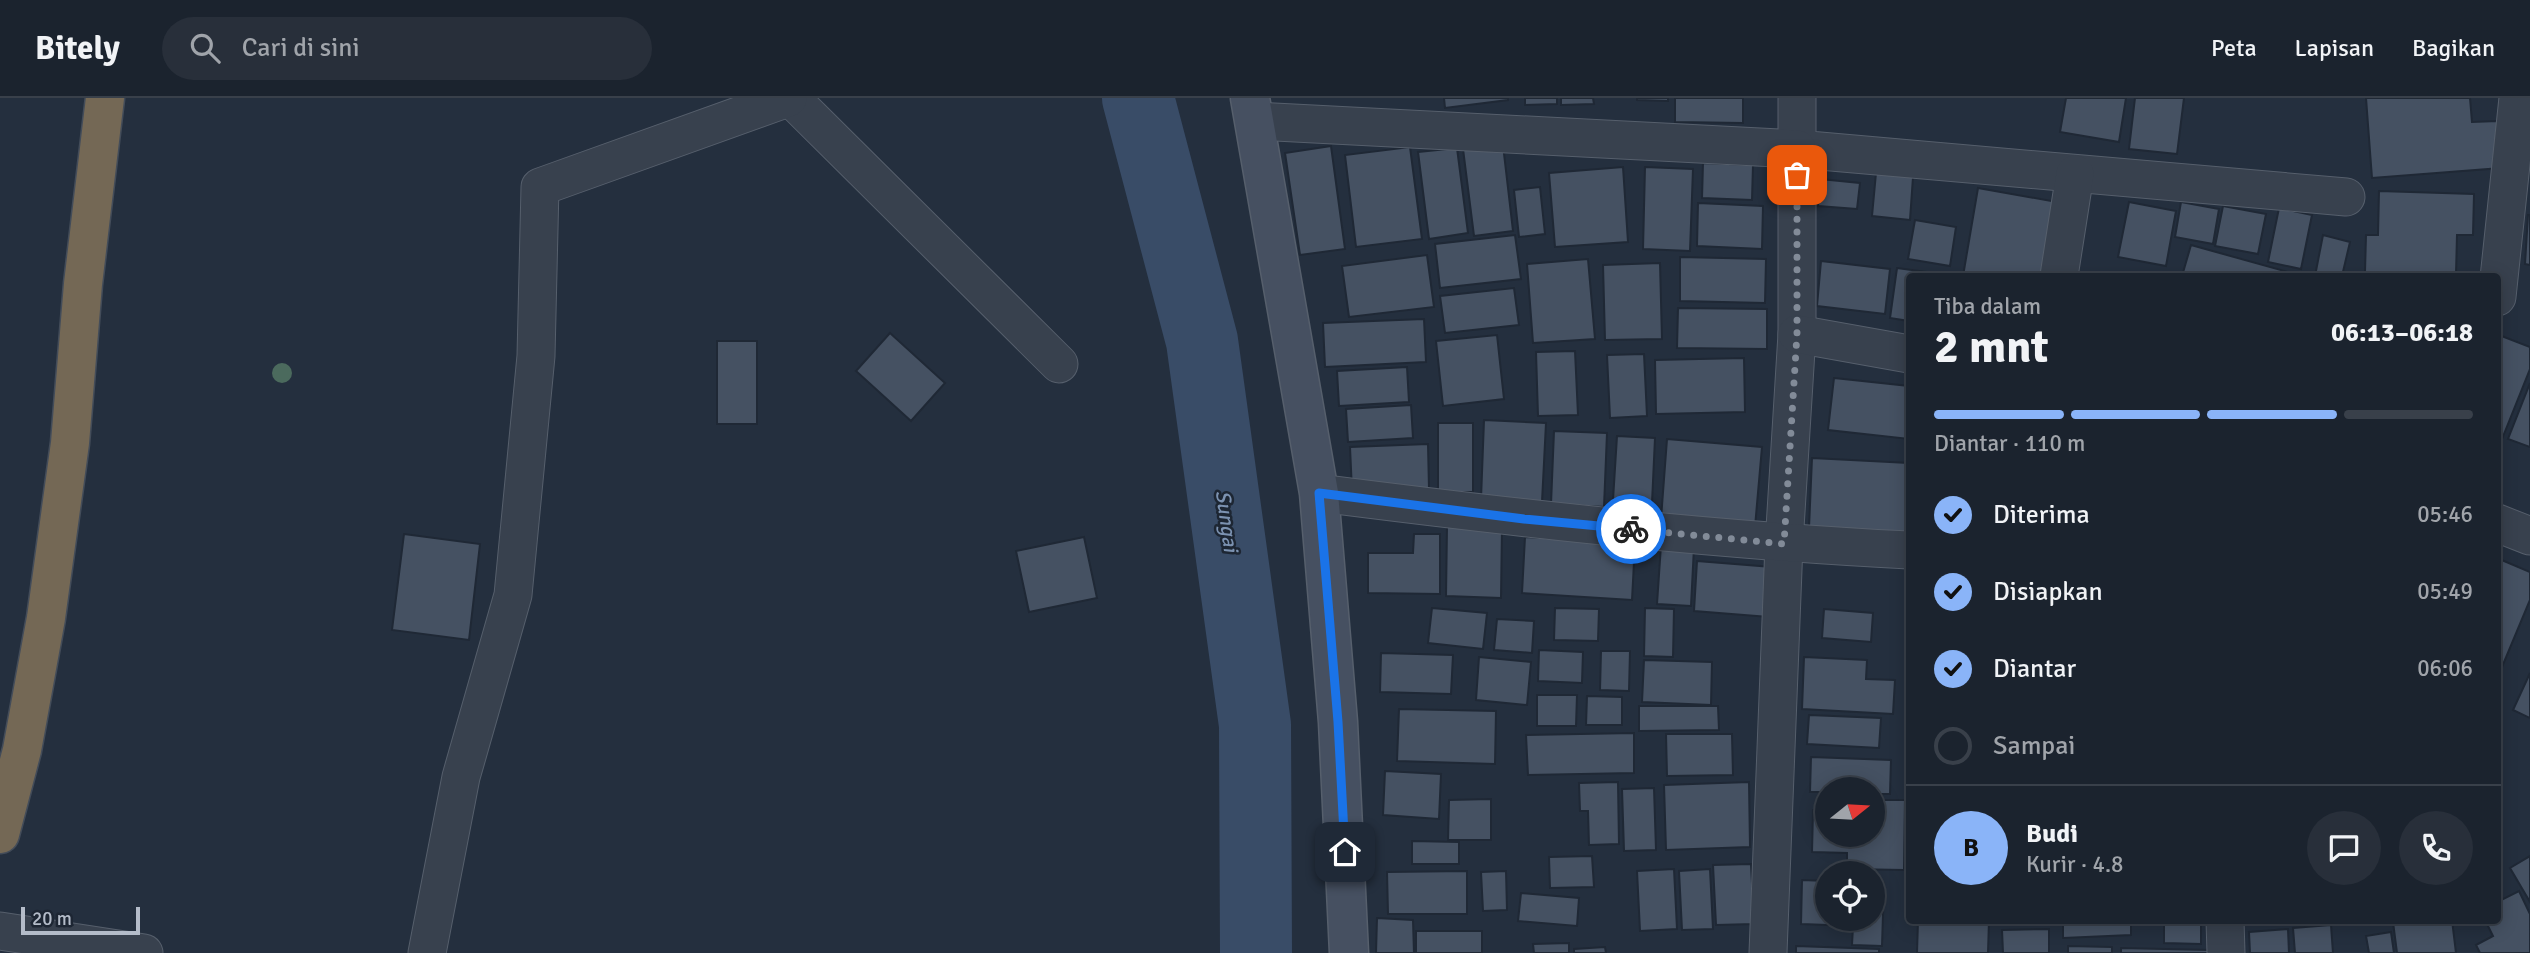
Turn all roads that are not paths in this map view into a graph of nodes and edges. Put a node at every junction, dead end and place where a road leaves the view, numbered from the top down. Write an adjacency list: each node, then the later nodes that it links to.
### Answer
1 (105, 98): 19 (highway)
2 (790, 98): 13 (street); 23 (street)
3 (1797, 98): 6 (street)
4 (2518, 98): 10 (street)
5 (1253, 109): 6 (street); 14 (street)
6 (1797, 149): 7 (street); 11 (street)
7 (2075, 174): 8 (street); 9 (street)
8 (2346, 197)
9 (2059, 273)
10 (2500, 273)
11 (1797, 334): 12 (street); 17 (street)
12 (1906, 353)
13 (1059, 364)
14 (1319, 493): 17 (street); 24 (street)
15 (2501, 525): 16 (street)
16 (2530, 536)
17 (1784, 544): 18 (street); 25 (street)
18 (1906, 550)
19 (0, 834)
20 (2225, 924): 26 (street)
21 (0, 931): 22 (street)
22 (144, 953)
23 (427, 953)
24 (1349, 953)
25 (1768, 953)
26 (2226, 953)

